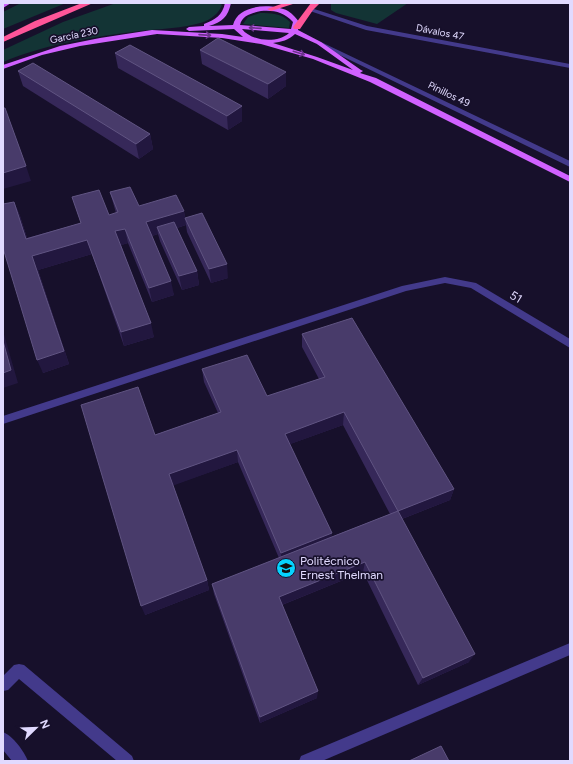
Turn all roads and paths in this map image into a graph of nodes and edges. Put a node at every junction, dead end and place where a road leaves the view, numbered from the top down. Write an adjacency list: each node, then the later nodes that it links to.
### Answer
1 (8, 3): 7 (main road)
2 (90, 3): 14 (highway)
3 (228, 3): 10 (main road); 11 (main road)
4 (257, 3): 8 (main road)
5 (292, 3): 8 (highway)
6 (316, 3): 9 (highway)
7 (3, 6)
8 (270, 9): 10 (main road); 12 (main road)
9 (309, 9): 12 (highway); 18 (street, Dávalos 47)
10 (236, 25): 11 (main road, García 230); 12 (main road, Pinillos 49, one-way to 10); 15 (main road)
11 (199, 28): 13 (main road, García 230)
12 (296, 29): 15 (main road); 16 (main road, Pinillos 49)
13 (152, 32): 15 (main road, García 230, one-way to 15); 17 (main road, García 230)
14 (3, 40)
15 (262, 42): 19 (main road, Pinillos 49, one-way to 19)
16 (319, 43): 19 (main road, Pinillos 49); 20 (street, Pinillos 49)
17 (3, 66)
18 (570, 66)
19 (373, 80): 21 (main road, Pinillos 49)
20 (570, 164)
21 (570, 179)
22 (570, 344): 23 (street, 51)
23 (3, 420)
24 (570, 649): 29 (street)
25 (3, 685): 28 (street)
26 (3, 739): 27 (street)
27 (21, 761)
28 (127, 761)
29 (306, 761)

